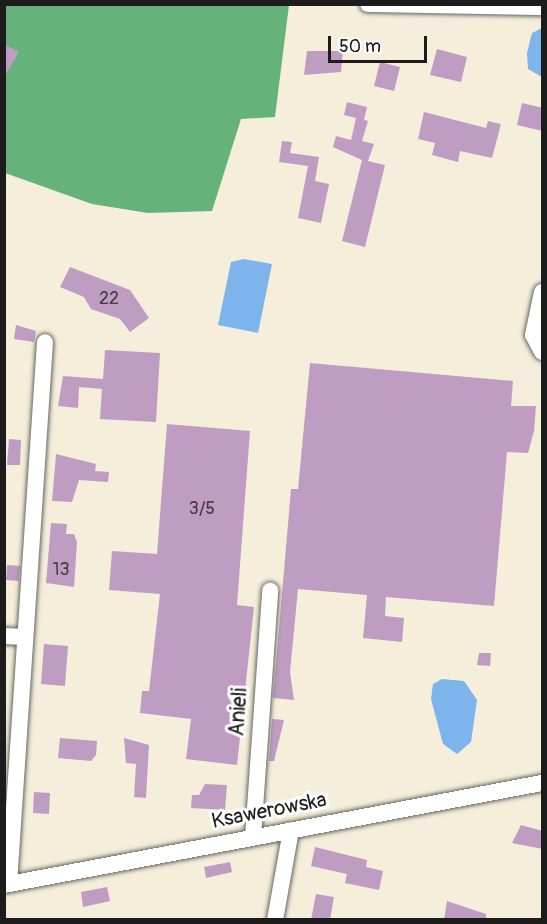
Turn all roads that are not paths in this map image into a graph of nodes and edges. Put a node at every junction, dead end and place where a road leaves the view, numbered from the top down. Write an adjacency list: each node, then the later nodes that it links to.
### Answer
1 (368, 4): 2 (street)
2 (459, 5): 3 (street)
3 (543, 8)
4 (543, 292): 6 (street)
5 (45, 342): 9 (street)
6 (538, 347)
7 (270, 591): 12 (street, Anieli)
8 (4, 636): 9 (street)
9 (25, 637): 13 (street)
10 (543, 783): 11 (street, Ksawerowska)
11 (291, 830): 12 (street, Ksawerowska); 14 (street)
12 (252, 837): 13 (street, Ksawerowska)
13 (7, 885)
14 (275, 920)

